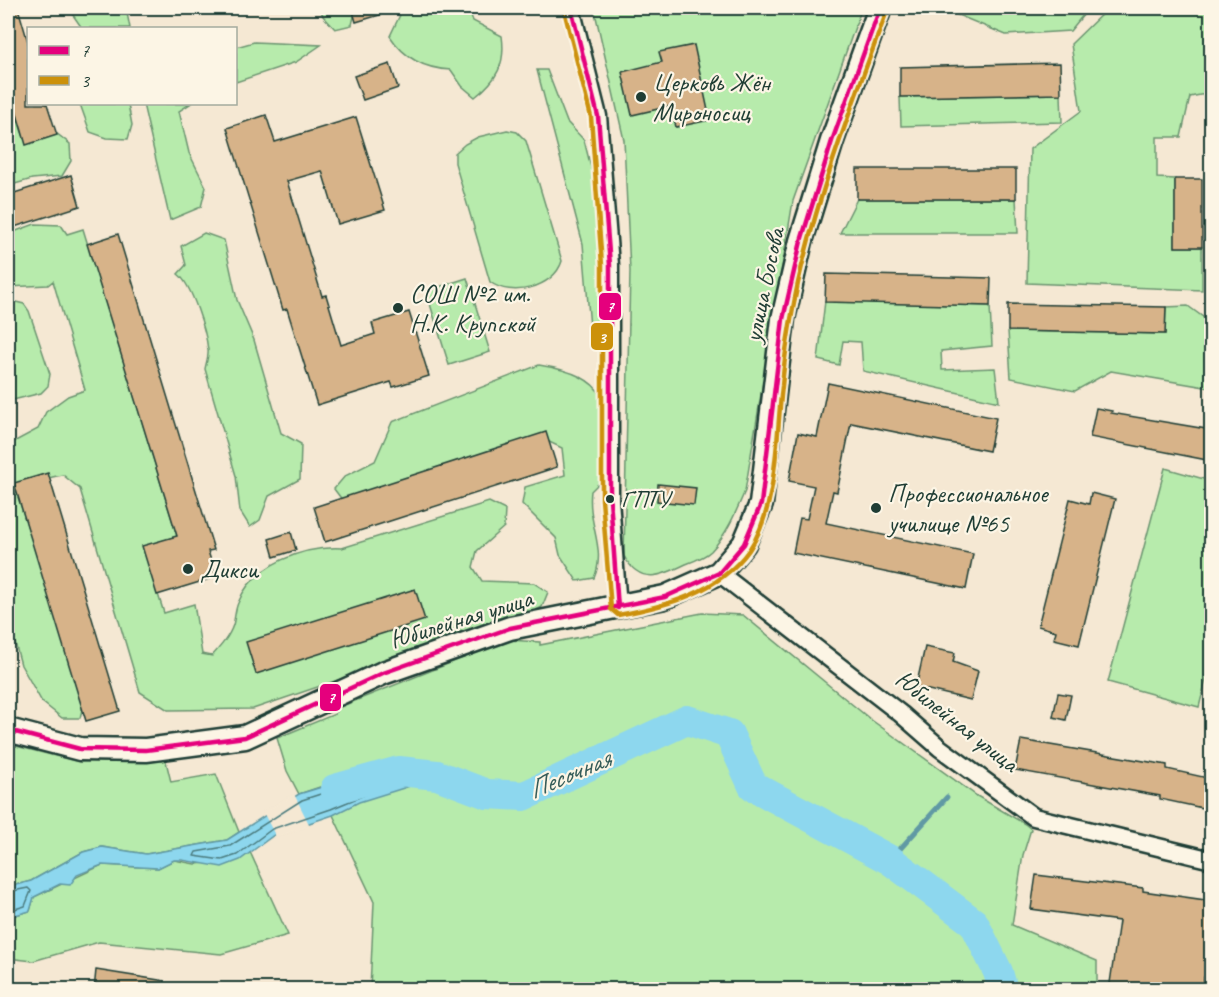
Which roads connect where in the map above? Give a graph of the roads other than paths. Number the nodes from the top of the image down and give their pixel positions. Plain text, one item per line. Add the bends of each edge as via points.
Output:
1 (571, 8) edge
2 (880, 8) edge
3 (719, 573) junction
4 (618, 608) junction
5 (8, 730) edge
6 (1212, 860) edge

1 - 4 street via 598,116 610,265 610,499
2 - 3 street, улица Босова via 801,241 783,319 761,504 744,544
3 - 4 street, Юбилейная улица via 665,597
3 - 6 street, Юбилейная улица via 940,748 1034,817
4 - 5 street, Юбилейная улица via 510,628 382,673 245,736 146,750 91,749

